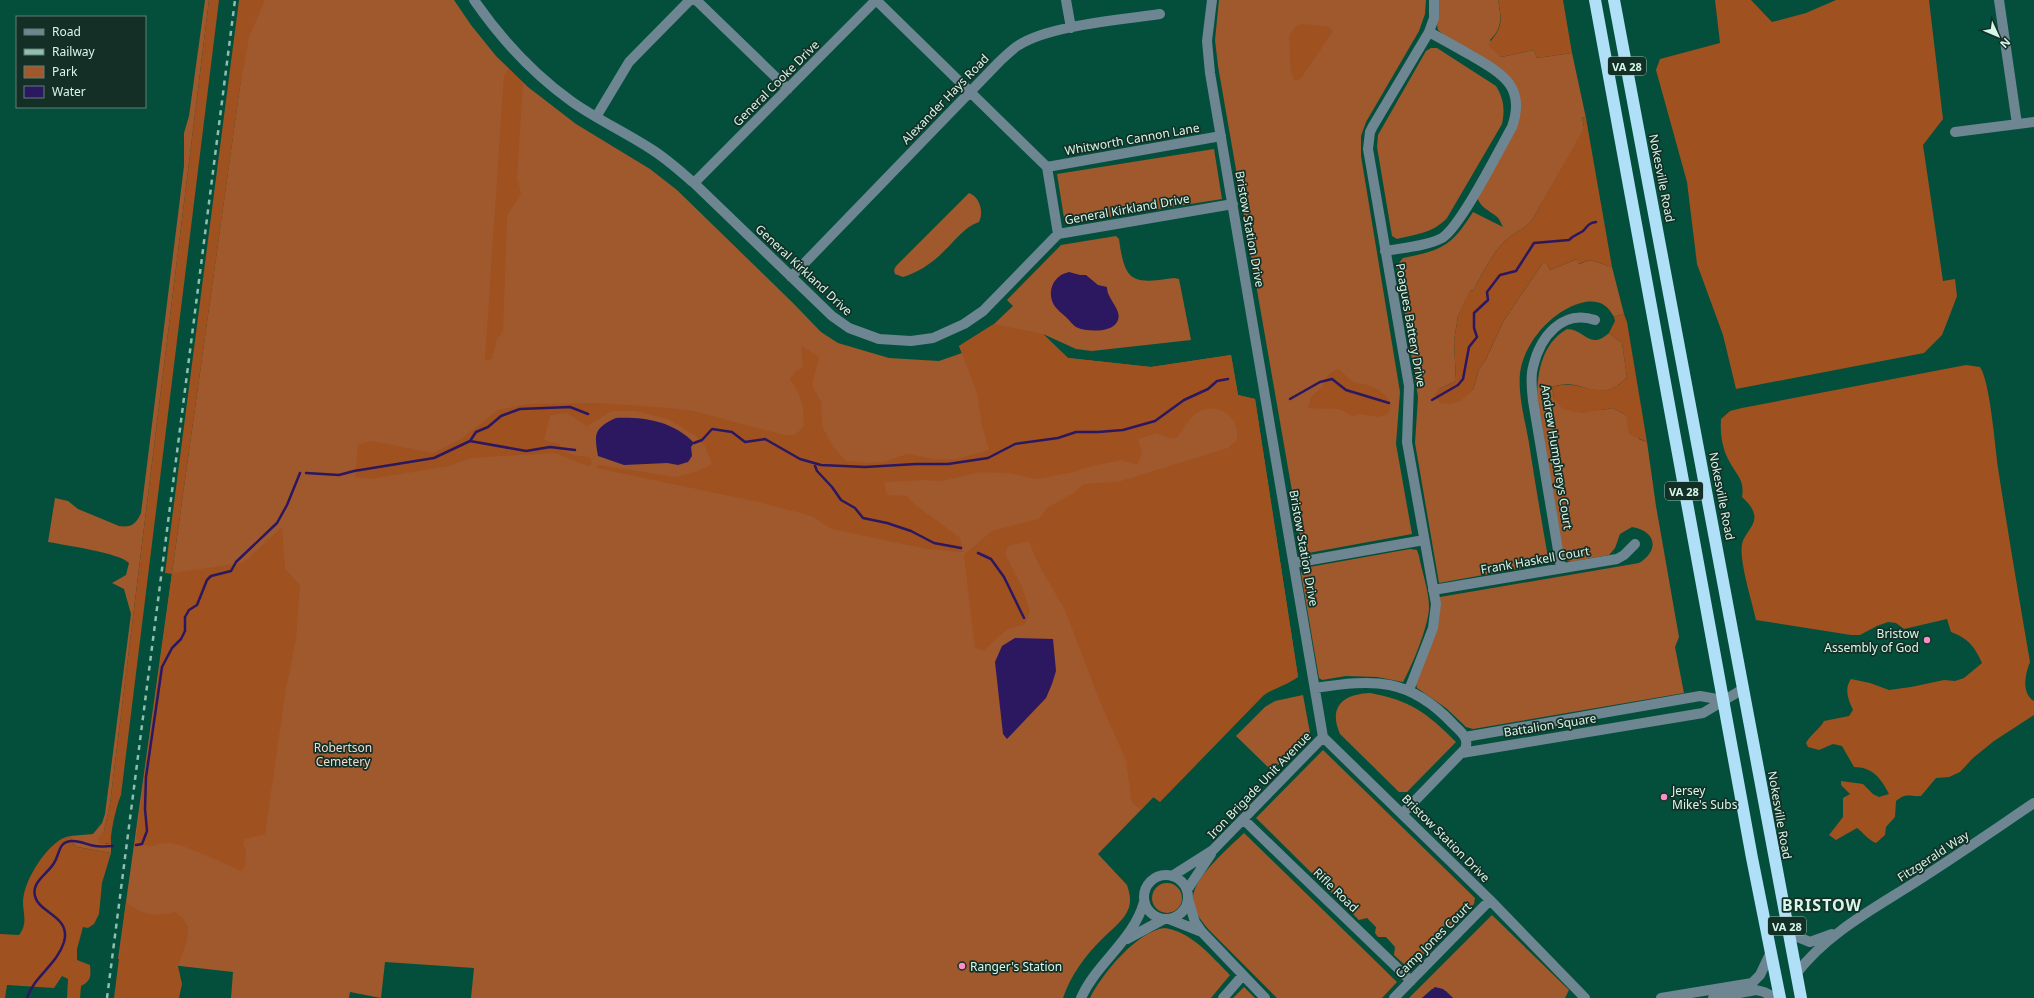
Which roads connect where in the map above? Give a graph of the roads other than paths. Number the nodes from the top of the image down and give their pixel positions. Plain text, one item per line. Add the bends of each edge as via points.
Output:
1 (474, 0) edge
2 (690, 0) edge
3 (696, 0) edge
4 (876, 0) edge
5 (1066, 0) edge
6 (1212, 0) edge
7 (1434, 0) edge
8 (1595, 0) edge
9 (1614, 0) edge
10 (1999, 0) edge
11 (1160, 14) dead end
12 (1071, 28) junction
13 (1430, 32) junction
14 (788, 89) junction
15 (970, 92) junction
16 (596, 117) junction
17 (2034, 122) edge
18 (2017, 124) junction
19 (1955, 132) dead end
20 (1221, 136) junction
21 (1046, 167) junction
22 (694, 184) junction
23 (1233, 204) junction
24 (1058, 234) junction
25 (1385, 251) junction
26 (790, 277) junction
27 (1596, 320) dead end
28 (1424, 540) junction
29 (1635, 544) dead end
30 (1294, 563) junction
31 (1561, 568) junction
32 (1433, 590) junction
33 (1315, 688) junction
34 (1743, 689) junction
35 (1409, 690) junction
36 (1723, 700) junction
37 (1324, 737) junction
38 (1465, 737) junction
39 (1462, 752) junction
40 (2034, 803) edge
41 (1403, 813) junction
42 (1243, 820) junction
43 (1213, 850) junction
44 (1172, 876) junction
45 (1188, 895) junction
46 (1490, 900) junction
47 (1144, 902) junction
48 (1167, 919) junction
49 (1844, 928) junction
50 (1202, 932) junction
51 (1788, 933) junction
52 (1124, 942) junction
53 (1770, 954) junction
54 (1796, 974) junction
55 (1243, 976) junction
56 (1410, 981) junction
57 (1081, 998) edge
58 (1223, 998) edge
59 (1265, 998) edge
60 (1394, 998) edge
61 (1585, 998) edge
62 (1661, 998) edge
63 (1713, 998) edge
64 (1776, 998) edge
65 (1780, 998) edge
66 (1801, 998) edge

1 - 16 street, General Kirkland Drive via 499,34 528,65 571,101
2 - 16 street via 629,62
3 - 14 street
4 - 14 street, General Cooke Drive
4 - 15 street
5 - 12 street
6 - 20 street, Bristow Station Drive via 1207,41
7 - 13 street, Poagues Battery Drive via 1434,18
8 - 36 highway, VA 28
9 - 34 highway, Nokesville Road / VA 28
10 - 18 street
11 - 12 street, Alexander Hays Road
12 - 15 street, Alexander Hays Road via 1036,37 1019,45
13 - 25 street, Poagues Battery Drive via 1370,132 1368,154
13 - 25 street via 1502,74 1514,91 1516,117 1468,205 1450,232 1436,241
14 - 22 street, General Cooke Drive
15 - 21 street
15 - 26 street, Alexander Hays Road
16 - 22 street, General Kirkland Drive via 652,150
17 - 18 street
18 - 19 street
20 - 21 street, Whitworth Cannon Lane
20 - 23 street, Bristow Station Drive
21 - 24 street
22 - 26 street, General Kirkland Drive
23 - 24 street, General Kirkland Drive
23 - 30 street, Bristow Station Drive
24 - 26 street, General Kirkland Drive via 990,306 974,319 944,334 922,340 890,340 849,328 832,316
25 - 28 street, Poagues Battery Drive via 1409,386 1407,442
27 - 31 street, Andrew Humphreys Court via 1580,316 1561,323 1543,343 1533,368 1533,401
28 - 30 street
28 - 32 street, Poagues Battery Drive
29 - 31 street, Frank Haskell Court via 1617,559
30 - 33 street, Bristow Station Drive
31 - 32 street, Frank Haskell Court
32 - 35 street, Poagues Battery Drive via 1436,611 1433,628
33 - 35 street via 1369,682
33 - 37 street, Bristow Station Drive
34 - 36 street, Battalion Square
34 - 51 highway, Nokesville Road / VA 28
35 - 38 street via 1433,706
36 - 38 street, Battalion Square via 1700,696
36 - 39 street, Battalion Square via 1703,713
36 - 53 highway, VA 28
37 - 41 street, Bristow Station Drive
37 - 42 street, Iron Brigade Unit Avenue
38 - 39 street via 1467,745
39 - 41 street
40 - 49 street, Fitzgerald Way via 1965,851
41 - 46 street, Bristow Station Drive
42 - 43 street, Iron Brigade Unit Avenue
42 - 56 street, Rifle Road
43 - 44 street, Iron Brigade Unit Avenue
43 - 45 street, Iron Brigade Unit Avenue
44 - 45 street via 1184,884
44 - 47 street via 1162,875 1151,880 1144,893
45 - 48 street via 1183,911
45 - 50 street via 1195,922
46 - 56 street, Camp Jones Court
46 - 61 street, Bristow Station Drive
47 - 48 street via 1151,914
47 - 52 street via 1141,914
48 - 50 street
48 - 52 street
49 - 51 street, Fitzgerald Way via 1810,942
49 - 54 street, Fitzgerald Way via 1809,958
50 - 55 street
51 - 54 highway, Nokesville Road / VA 28
52 - 57 street via 1098,969
53 - 62 street via 1760,975 1752,983
53 - 65 highway, VA 28
54 - 66 highway, Nokesville Road / VA 28
55 - 58 street
55 - 59 street
56 - 60 street, Camp Jones Court
63 - 64 street via 1753,990

